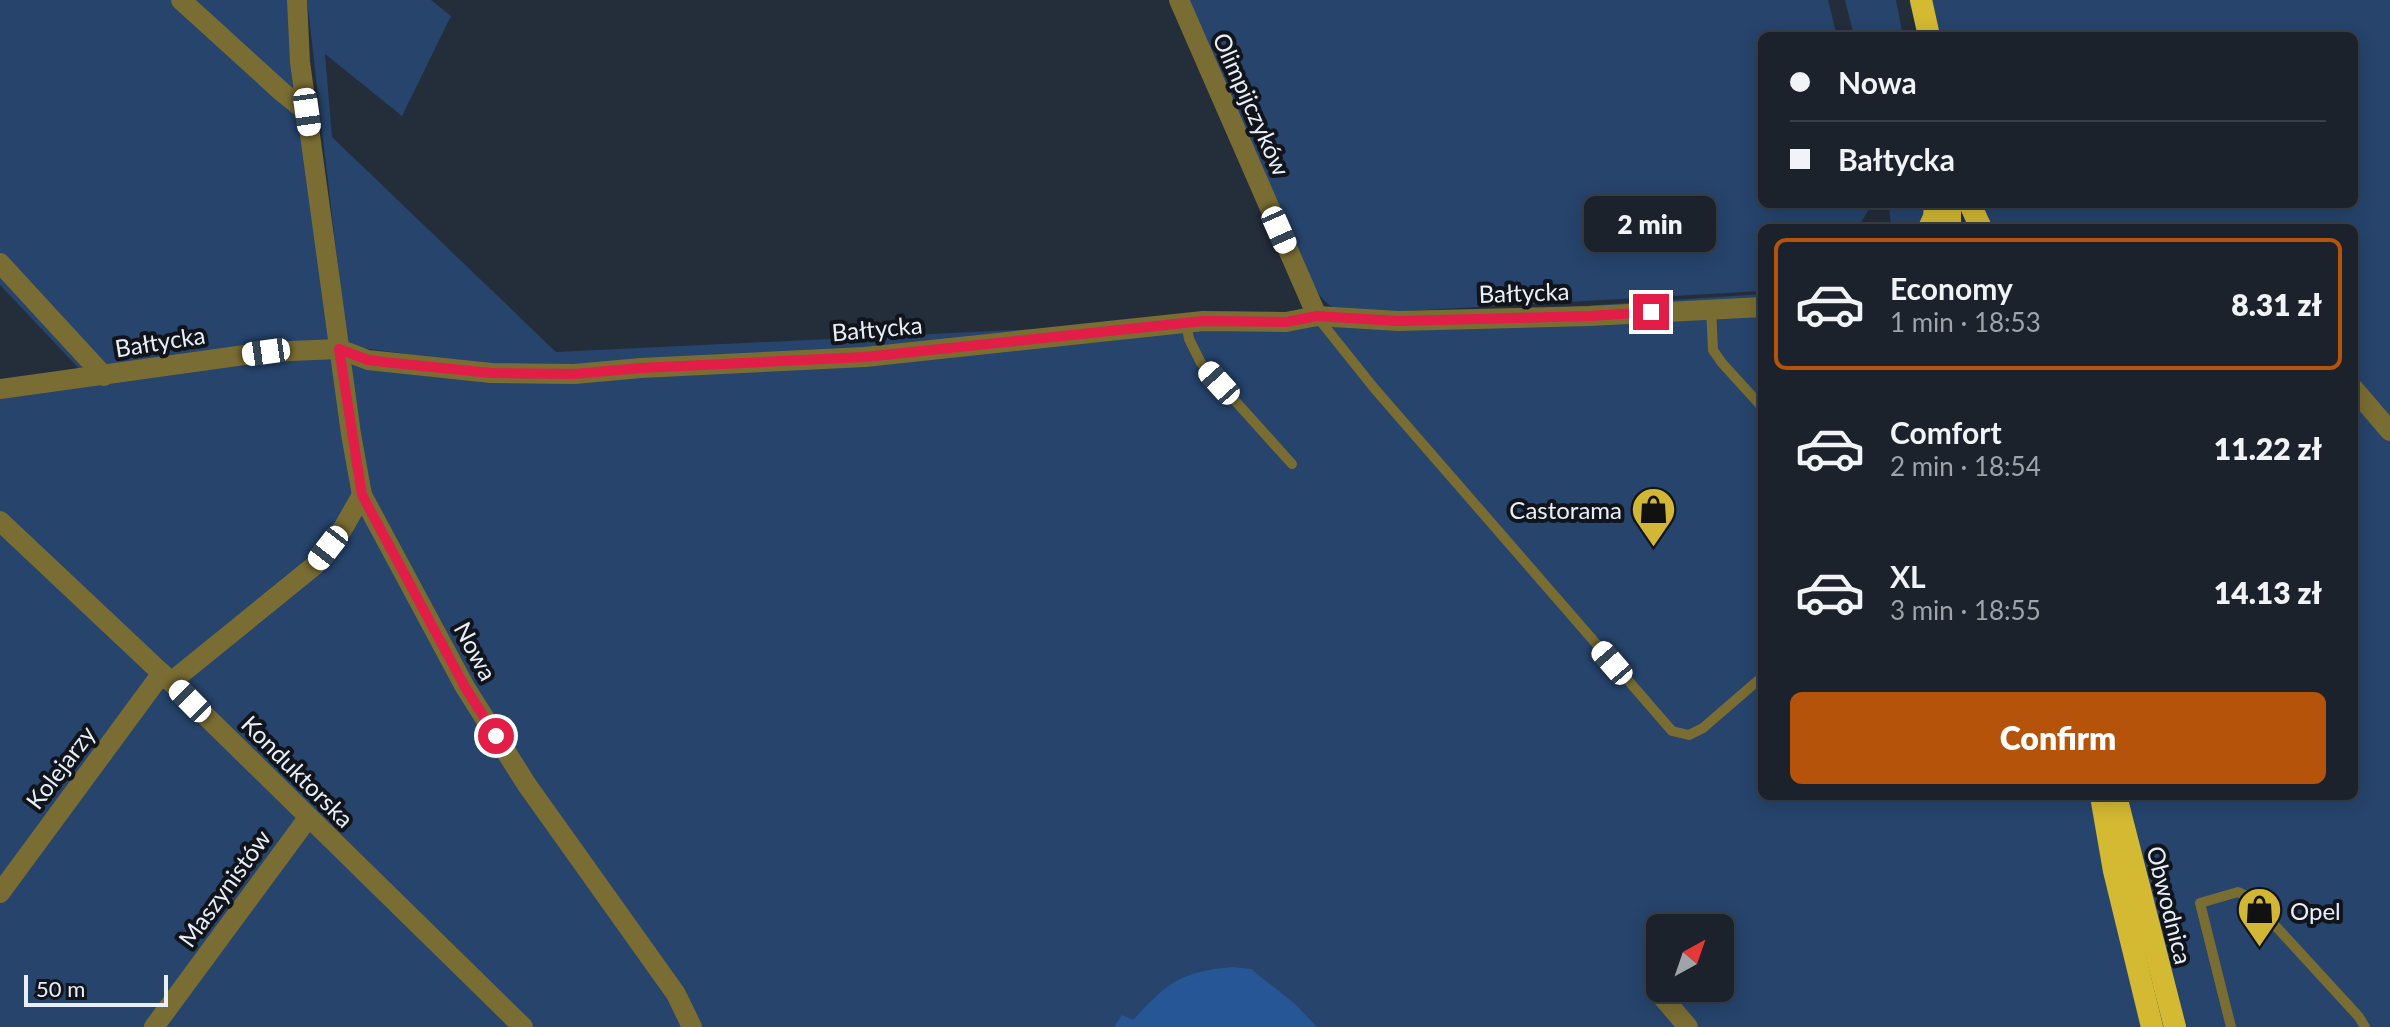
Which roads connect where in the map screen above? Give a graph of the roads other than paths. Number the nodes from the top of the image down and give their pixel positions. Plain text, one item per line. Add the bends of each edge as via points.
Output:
1 (181, 0) edge
2 (297, 0) edge
3 (1179, 0) edge
4 (1908, 0) edge
5 (1921, 0) edge
6 (1916, 32) edge
7 (1928, 32) edge
8 (307, 112) junction
9 (0, 263) edge
10 (1758, 307) edge
11 (1711, 308) junction
12 (1317, 316) junction
13 (1186, 322) junction
14 (339, 349) junction
15 (104, 376) junction
16 (0, 389) edge
17 (2358, 394) edge
18 (1758, 403) edge
19 (2390, 431) edge
20 (1292, 464) dead end
21 (362, 495) junction
22 (0, 521) edge
23 (166, 678) junction
24 (1758, 680) edge
25 (2102, 800) edge
26 (2117, 800) edge
27 (308, 818) junction
28 (0, 893) edge
29 (1667, 1002) edge
30 (154, 1027) edge
31 (523, 1027) edge
32 (692, 1027) edge
33 (1688, 1027) edge
34 (2152, 1027) edge
35 (2175, 1027) edge
36 (2231, 1027) edge
37 (2365, 1027) edge

1 - 8 street
2 - 8 street, Nowa
3 - 12 street, Olimpijczyków
4 - 6 highway
5 - 7 highway
8 - 14 street, Nowa
9 - 15 street
10 - 11 street, Bałtycka
11 - 12 street, Bałtycka via 1398,321
11 - 18 lane via 1713,350
12 - 13 street, Bałtycka via 1286,322
12 - 24 lane via 1672,731 1689,735 1703,728
13 - 14 street, Bałtycka via 865,357 574,374 491,373 393,363
13 - 20 lane via 1201,363
14 - 15 street, Bałtycka via 266,352
14 - 21 street, Nowa
15 - 16 street, Bałtycka
17 - 19 street
21 - 23 street, Kolejarzy via 314,566
21 - 32 street, Nowa via 465,687 527,785 676,994
22 - 23 street, Konduktorska
23 - 27 street, Konduktorska
23 - 28 street, Kolejarzy
25 - 34 highway, Obwodnica
26 - 35 highway, Obwodnica
27 - 30 street, Maszynistów
27 - 31 street, Konduktorska
29 - 33 street
36 - 37 lane via 2200,903 2238,892 2249,897

